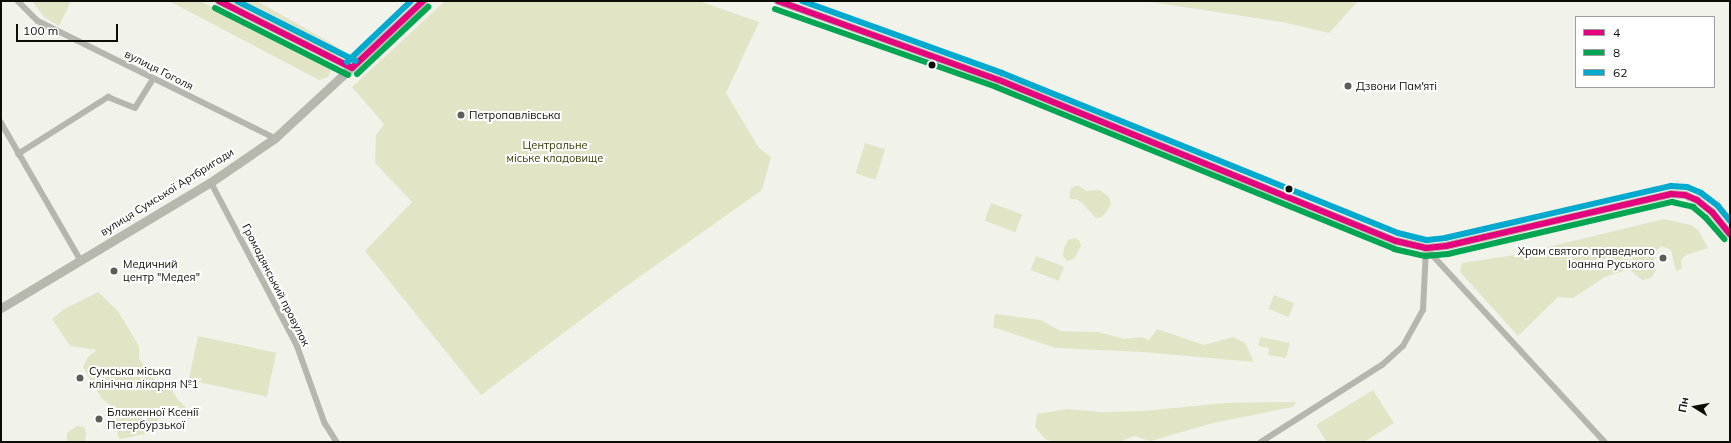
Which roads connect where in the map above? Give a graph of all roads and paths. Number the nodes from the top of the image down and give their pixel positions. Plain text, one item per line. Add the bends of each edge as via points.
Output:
1 (18, 1) edge
2 (219, 1) edge
3 (423, 1) edge
4 (778, 1) edge
5 (352, 68) junction
6 (152, 79) junction
7 (1, 122) edge
8 (275, 138) junction
9 (18, 154) junction
10 (211, 182) junction
11 (1730, 234) edge
12 (1426, 248) junction
13 (80, 259) junction
14 (1, 308) edge
15 (337, 442) edge
16 (1262, 442) edge
17 (1604, 442) edge

1 - 6 street, вулиця Гоголя via 38,21
2 - 5 main road
3 - 5 main road, вулиця Сумської Артбригади
4 - 12 main road via 999,80 1371,232
5 - 8 main road, вулиця Сумської Артбригади
6 - 8 street, вулиця Гоголя
6 - 9 street via 135,108 108,97
7 - 9 street
8 - 10 main road, вулиця Сумської Артбригади
9 - 13 street
10 - 13 main road, вулиця Сумської Артбригади
10 - 15 street, Громадянський провулок via 297,345 325,423
11 - 12 main road via 1712,212 1697,200 1685,195 1670,194 1446,246
12 - 16 street via 1423,310 1403,346 1382,365
12 - 17 street via 1516,343
13 - 14 main road, вулиця Сумської Артбригади

